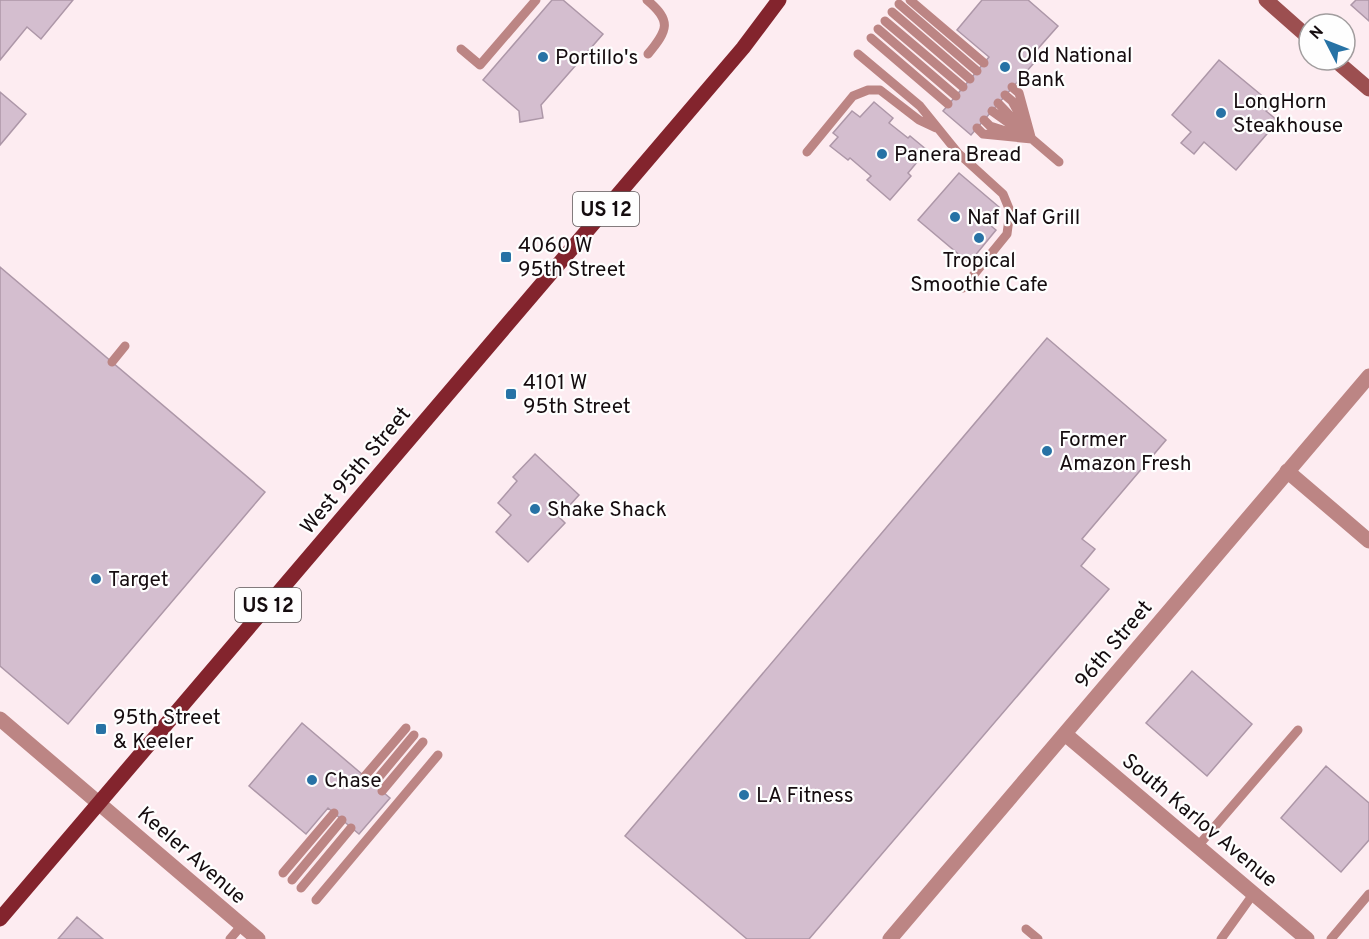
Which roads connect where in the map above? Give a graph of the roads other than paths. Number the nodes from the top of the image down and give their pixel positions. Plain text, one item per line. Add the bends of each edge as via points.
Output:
1 (536, 0) edge
2 (647, 0) edge
3 (779, 0) edge
4 (791, 0) edge
5 (910, 0) edge
6 (1266, 0) edge
7 (899, 4) dead end
8 (892, 12) dead end
9 (1297, 27) edge
10 (871, 38) dead end
11 (743, 48) junction
12 (461, 49) dead end
13 (648, 54) dead end
14 (858, 54) dead end
15 (984, 63) dead end
16 (977, 71) dead end
17 (1349, 72) edge
18 (970, 79) dead end
19 (963, 87) dead end
20 (1012, 87) dead end
21 (1369, 89) edge
22 (1005, 95) dead end
23 (956, 96) dead end
24 (999, 103) dead end
25 (948, 104) dead end
26 (992, 111) dead end
27 (984, 120) dead end
28 (977, 128) dead end
29 (941, 131) junction
30 (1032, 139) junction
31 (807, 152) dead end
32 (1059, 162) dead end
33 (963, 288) dead end
34 (125, 346) dead end
35 (112, 362) dead end
36 (1369, 376) edge
37 (1287, 471) junction
38 (1369, 541) edge
39 (0, 719) edge
40 (406, 728) dead end
41 (1298, 730) dead end
42 (1065, 734) junction
43 (414, 735) dead end
44 (423, 742) dead end
45 (438, 755) dead end
46 (365, 776) dead end
47 (374, 783) dead end
48 (382, 791) dead end
49 (99, 803) junction
50 (334, 813) dead end
51 (342, 820) dead end
52 (351, 828) dead end
53 (1198, 846) junction
54 (284, 873) dead end
55 (292, 880) dead end
56 (301, 888) dead end
57 (1254, 893) junction
58 (1369, 894) edge
59 (316, 900) dead end
60 (0, 919) edge
61 (242, 925) junction
62 (1026, 929) dead end
63 (230, 939) edge
64 (258, 939) edge
65 (890, 939) edge
66 (1038, 939) edge
67 (1221, 939) edge
68 (1308, 939) edge
69 (1330, 939) edge

1 - 12 lane via 480,64
2 - 13 lane via 666,21 660,40
3 - 11 main road, West 95th Street / US 12
4 - 11 main road, West 95th Street / US 12
5 - 15 lane
6 - 9 main road
7 - 16 lane
8 - 18 lane
10 - 25 lane
11 - 49 main road, West 95th Street / US 12
14 - 29 lane via 920,106
17 - 21 main road
19 - 23 lane via 882,25
20 - 30 lane via 1019,93
22 - 30 lane via 1012,100
24 - 30 lane
26 - 30 lane
27 - 30 lane via 990,126
28 - 30 lane via 983,134
29 - 31 lane via 919,120 880,90 868,90 853,96
29 - 33 lane via 958,153 1003,194 1010,211 1007,234
30 - 32 lane
34 - 35 lane
36 - 37 street, 96th Street
37 - 38 street
37 - 42 street, 96th Street
39 - 49 street, Keeler Avenue
40 - 46 lane
41 - 53 lane
42 - 53 street, South Karlov Avenue
42 - 65 street, 96th Street
43 - 47 lane
44 - 48 lane
45 - 59 lane
49 - 60 main road, West 95th Street / US 12
49 - 61 street, Keeler Avenue
50 - 54 lane
51 - 55 lane
52 - 56 lane
53 - 57 street, South Karlov Avenue
57 - 67 lane
57 - 68 street, South Karlov Avenue
58 - 69 lane
61 - 63 lane
61 - 64 street, Keeler Avenue
62 - 66 lane

